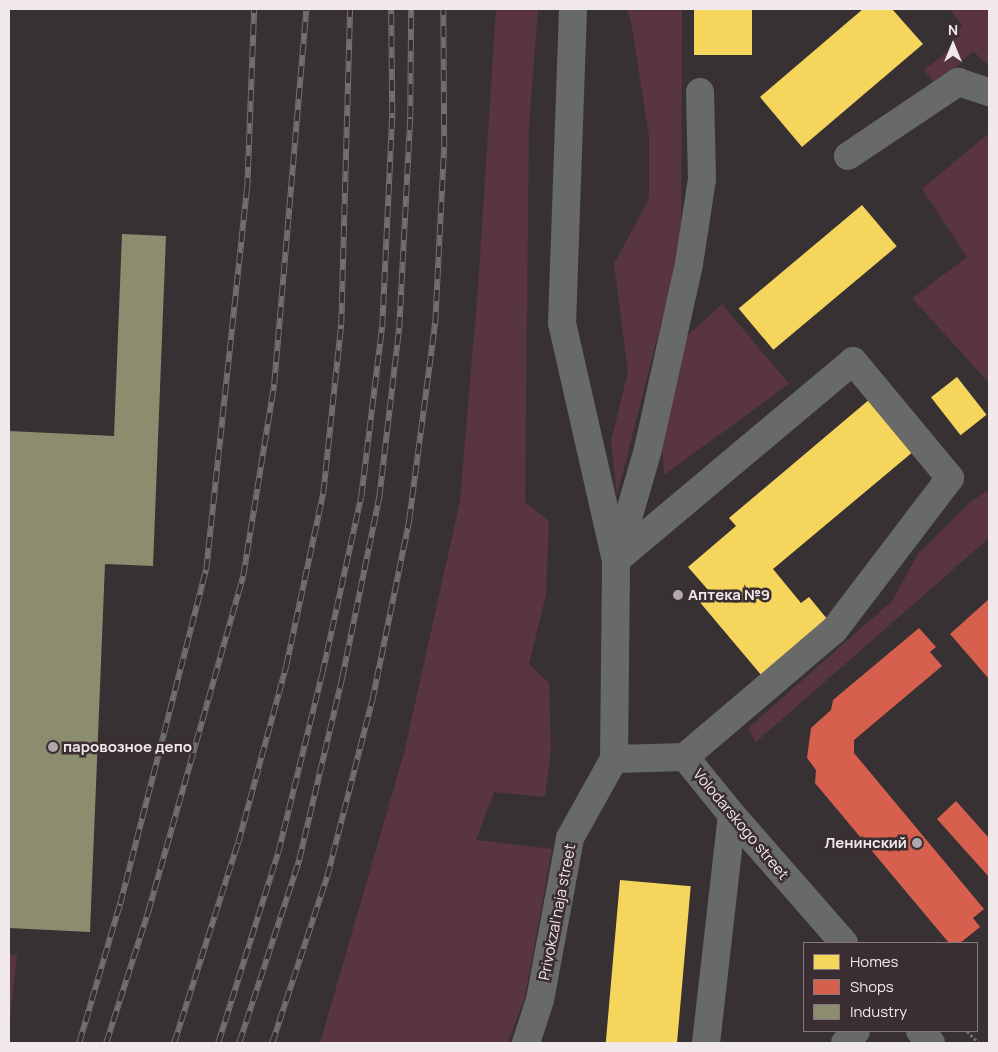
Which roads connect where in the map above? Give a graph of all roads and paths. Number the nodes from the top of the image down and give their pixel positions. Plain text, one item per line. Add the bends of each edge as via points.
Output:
1 (573, 9) edge
2 (700, 92) dead end
3 (989, 92) edge
4 (848, 156) dead end
5 (616, 560) junction
6 (614, 758) junction
7 (685, 758) junction
8 (732, 815) junction
9 (843, 942) edge
10 (855, 1032) edge
11 (921, 1032) edge
12 (968, 1032) edge
13 (526, 1043) edge
14 (706, 1043) edge
15 (844, 1043) edge
16 (931, 1043) edge
17 (979, 1043) edge

1 - 5 street via 562,323
2 - 5 street via 702,179 689,264 648,449
3 - 4 street via 958,82
5 - 6 street
5 - 7 street via 853,361 950,478 834,630
6 - 7 street, Volodarskogo street
6 - 13 street, Privokzal'naja street via 570,838 540,1000
7 - 8 street, Volodarskogo street
8 - 9 street, Volodarskogo street
8 - 14 street
10 - 15 street
11 - 16 street
12 - 17 path

